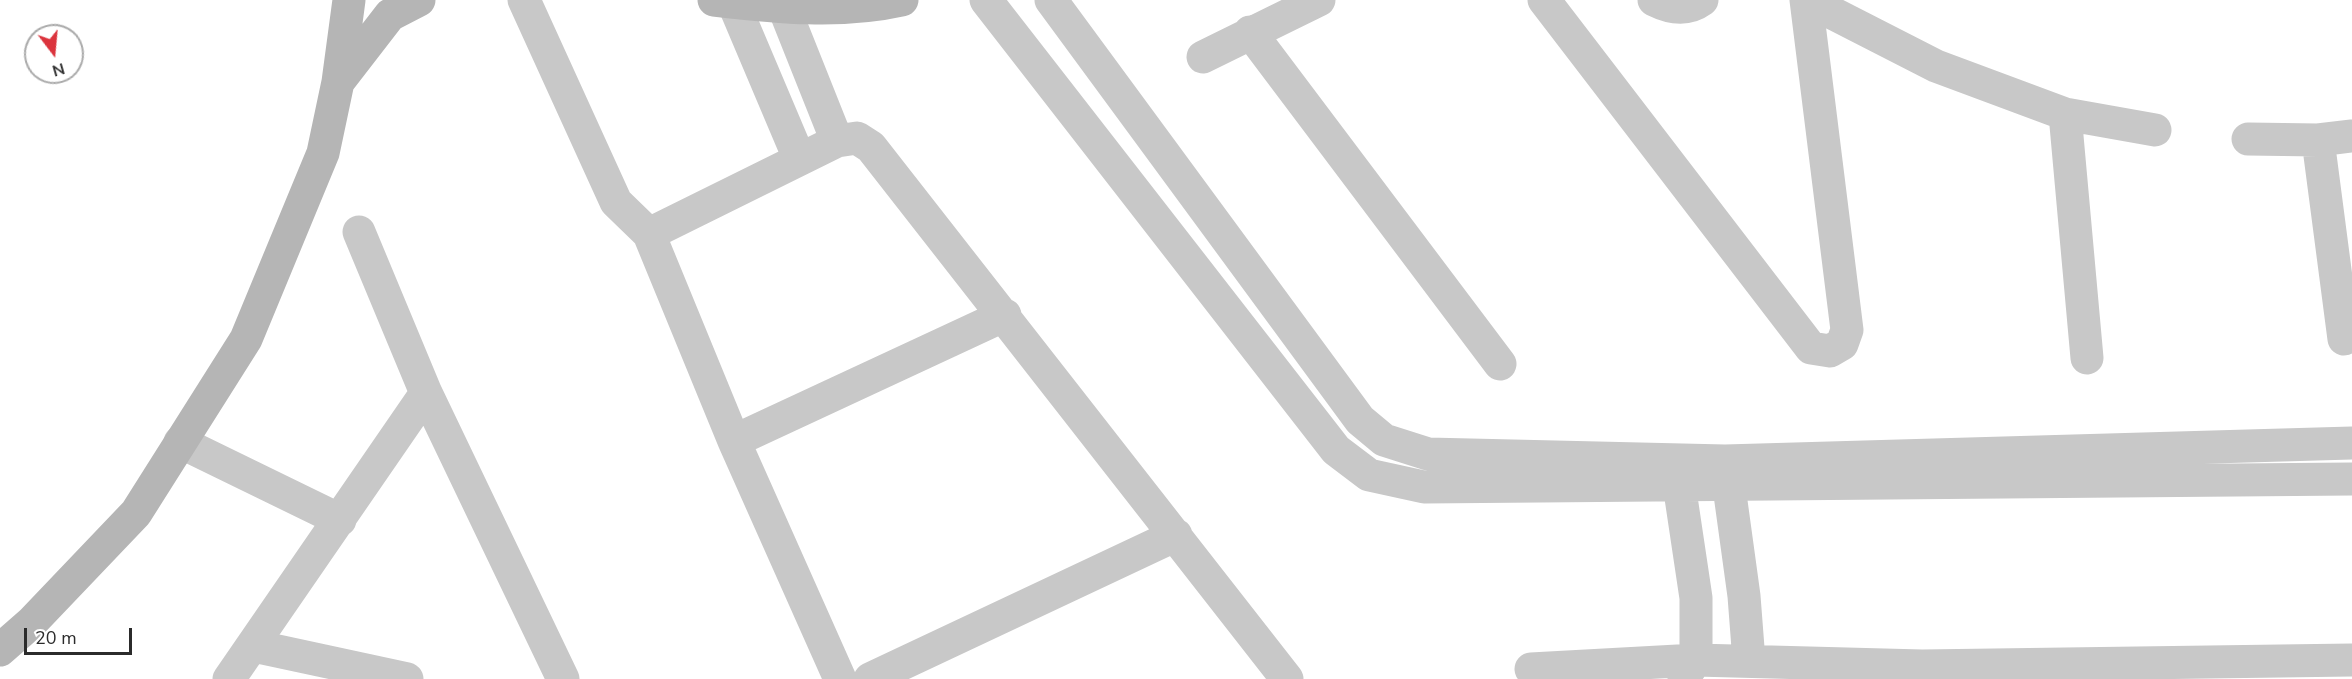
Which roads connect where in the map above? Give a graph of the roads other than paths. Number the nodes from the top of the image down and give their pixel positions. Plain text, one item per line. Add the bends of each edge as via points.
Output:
1 (349, 0) edge
2 (419, 0) edge
3 (524, 0) edge
4 (902, 0) edge
5 (986, 0) edge
6 (1051, 0) edge
7 (1319, 0) edge
8 (1544, 0) edge
9 (1654, 0) edge
10 (1702, 0) edge
11 (1806, 0) edge
12 (723, 1) edge
13 (790, 5) edge
14 (1251, 32) junction
15 (1203, 57) dead end
16 (338, 82) junction
17 (2065, 114) junction
18 (2155, 130) dead end
19 (2352, 136) edge
20 (2247, 139) dead end
21 (2318, 140) junction
22 (837, 141) junction
23 (799, 158) junction
24 (359, 232) dead end
25 (649, 234) junction
26 (2344, 271) edge
27 (1005, 315) junction
28 (2344, 339) dead end
29 (2087, 358) dead end
30 (1500, 364) dead end
31 (426, 393) junction
32 (734, 441) junction
33 (180, 442) junction
34 (2352, 443) edge
35 (1678, 472) junction
36 (1728, 474) junction
37 (2352, 479) edge
38 (340, 519) junction
39 (1176, 536) junction
40 (32, 622) junction
41 (0, 633) edge
42 (254, 646) junction
43 (0, 650) edge
44 (2352, 660) edge
45 (1749, 661) junction
46 (1532, 669) dead end
47 (1689, 670) edge
48 (2213, 670) edge
49 (1924, 673) edge
50 (229, 679) edge
51 (407, 679) edge
52 (563, 679) edge
53 (840, 679) edge
54 (870, 679) edge
55 (1287, 679) edge

1 - 16 street
2 - 16 street via 390,15
3 - 25 street via 616,202
4 - 13 street via 873,6
5 - 35 street via 1336,450 1369,475 1424,487
6 - 35 street via 1360,420 1384,440 1428,454
7 - 14 street
8 - 11 street via 1802,337 1811,348 1830,351 1842,344 1847,330
9 - 10 street via 1668,7 1683,7
11 - 17 street via 1936,66
12 - 13 street
12 - 23 street
13 - 22 street
14 - 15 street
14 - 30 street
16 - 33 street via 322,153 246,339
17 - 18 street
17 - 29 street
19 - 21 street
20 - 21 street
21 - 26 street
22 - 23 street
22 - 27 street via 857,138 871,147
23 - 25 street
24 - 31 street
25 - 32 street
26 - 28 street
27 - 32 street
27 - 39 street
31 - 38 street
31 - 52 street
32 - 53 street
33 - 38 street
33 - 40 street via 136,513
34 - 36 street
35 - 36 street
35 - 47 street via 1696,598
36 - 37 street
36 - 45 street
38 - 42 street
39 - 54 street
39 - 55 street
40 - 41 street
40 - 43 street
42 - 50 street
42 - 51 street
44 - 48 street
45 - 47 street
45 - 49 street
46 - 47 street
48 - 49 street

